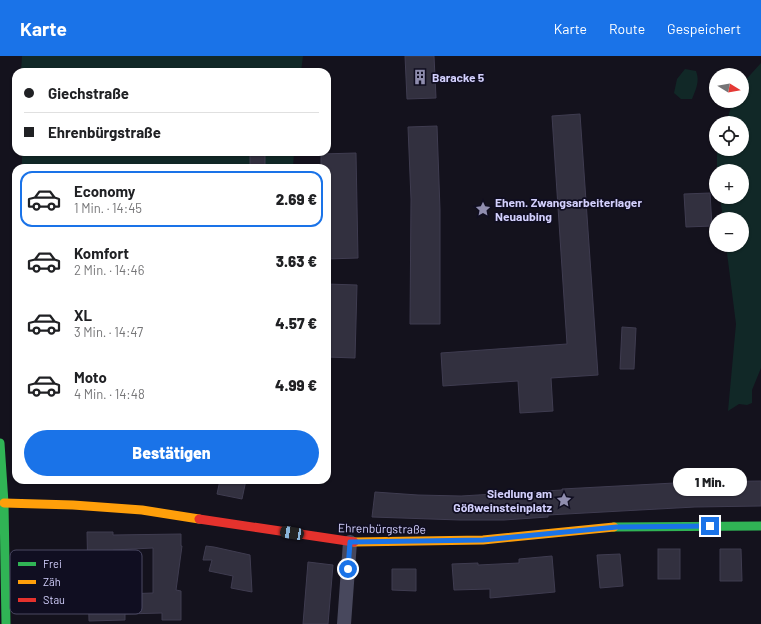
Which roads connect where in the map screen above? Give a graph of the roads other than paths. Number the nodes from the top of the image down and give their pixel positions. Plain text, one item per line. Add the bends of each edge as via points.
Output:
1 (0, 443) edge
2 (4, 503) junction
3 (761, 526) edge
4 (350, 542) junction
5 (6, 624) edge
6 (344, 624) edge

1 - 2 street
2 - 4 street, Ehrenbürgstraße via 142,510
2 - 5 street
3 - 4 street, Ehrenbürgstraße via 617,527 483,540
4 - 6 street

